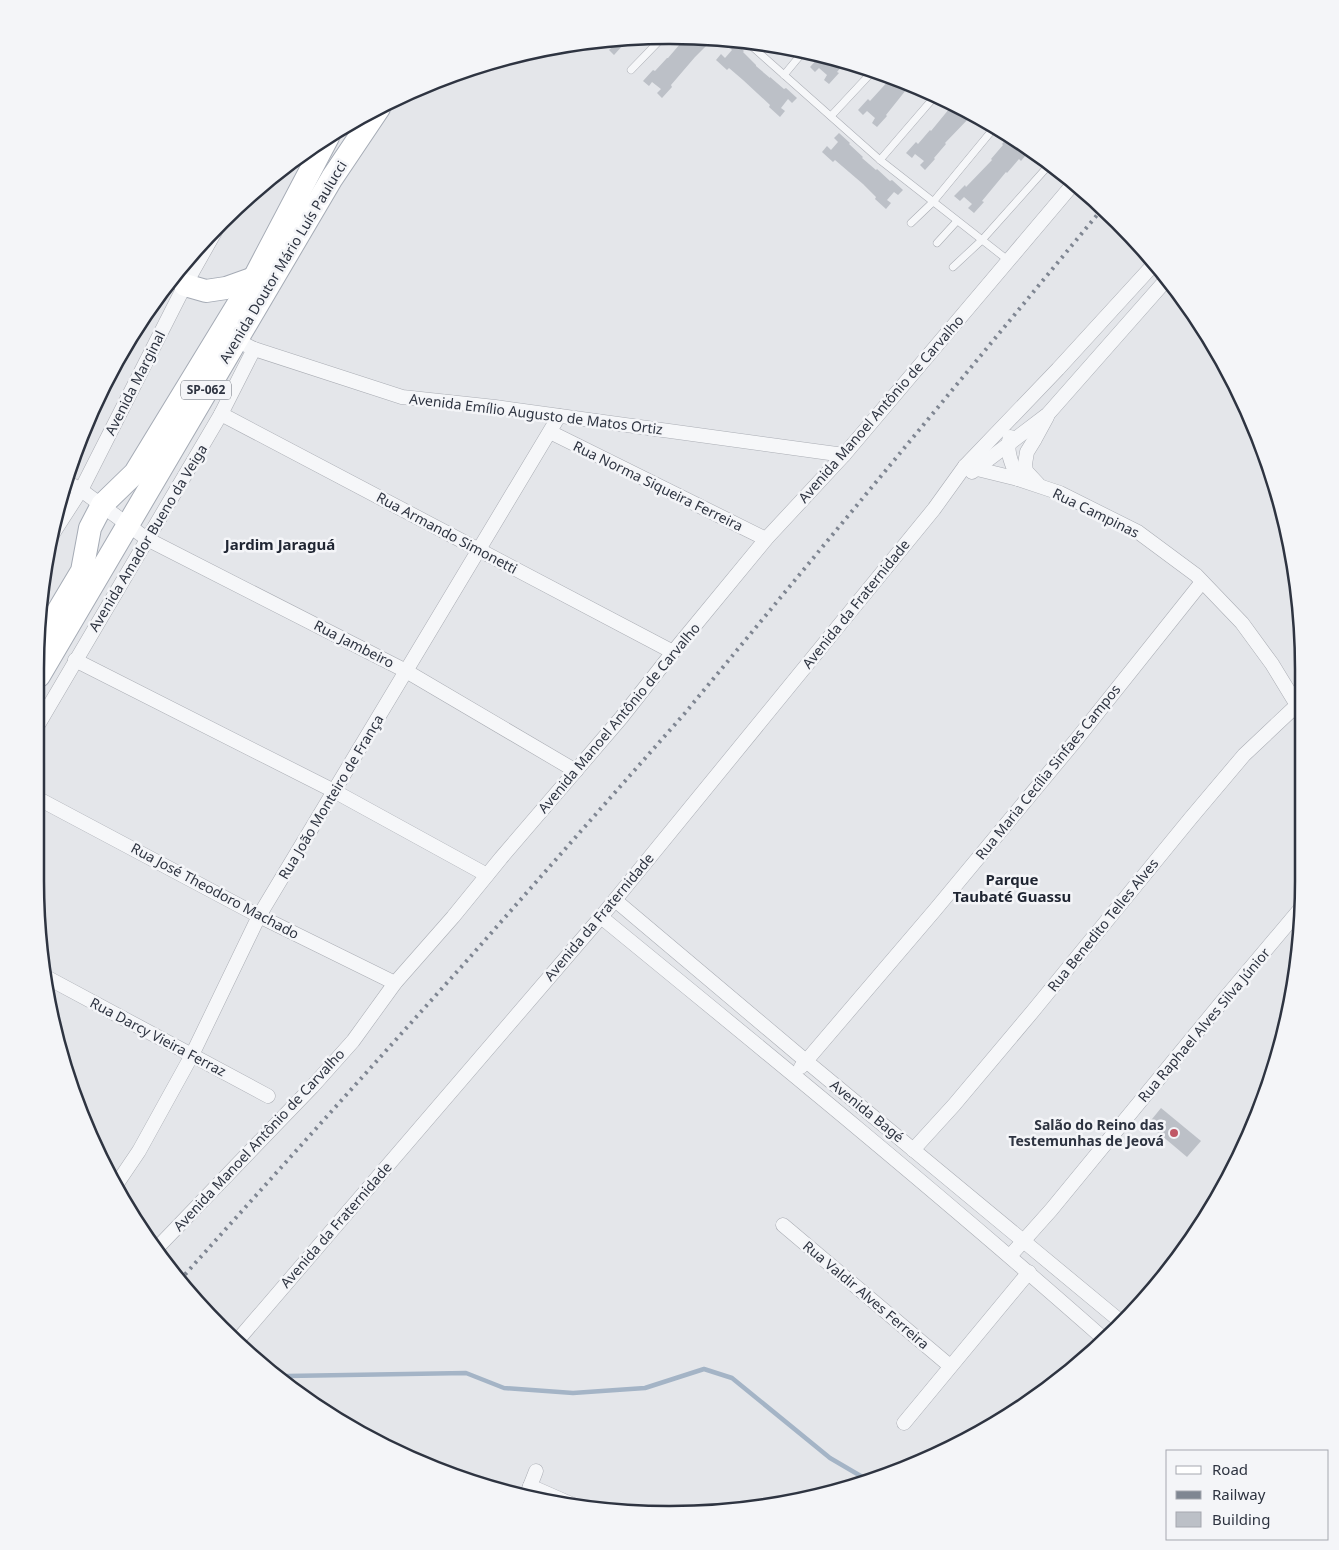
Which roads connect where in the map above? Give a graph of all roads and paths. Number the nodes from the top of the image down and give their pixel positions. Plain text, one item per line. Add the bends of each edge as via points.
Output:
1 (656, 44) edge
2 (756, 50) edge
3 (798, 57) edge
4 (631, 70) dead end
5 (784, 75) junction
6 (868, 76) edge
7 (931, 101) edge
8 (831, 116) junction
9 (371, 120) edge
10 (990, 133) edge
11 (322, 149) edge
12 (880, 160) junction
13 (1045, 169) edge
14 (1069, 189) edge
15 (933, 202) junction
16 (957, 220) junction
17 (911, 223) dead end
18 (982, 240) junction
19 (937, 243) dead end
20 (203, 252) edge
21 (1009, 261) junction
22 (953, 267) dead end
23 (1150, 269) edge
24 (254, 278) junction
25 (1162, 284) edge
26 (185, 285) junction
27 (245, 344) junction
28 (1058, 369) junction
29 (221, 414) junction
30 (1048, 414) junction
31 (559, 416) junction
32 (550, 432) junction
33 (1008, 443) junction
34 (844, 455) junction
35 (971, 467) junction
36 (1018, 479) junction
37 (72, 485) edge
38 (1039, 486) junction
39 (82, 490) junction
40 (102, 505) junction
41 (62, 519) edge
42 (128, 525) junction
43 (147, 539) junction
44 (766, 540) junction
45 (479, 550) junction
46 (1202, 582) junction
47 (45, 633) edge
48 (673, 652) junction
49 (75, 660) junction
50 (44, 667) edge
51 (406, 671) junction
52 (1295, 698) edge
53 (1295, 710) edge
54 (44, 714) edge
55 (576, 771) junction
56 (334, 791) junction
57 (44, 802) edge
58 (487, 874) junction
59 (614, 900) junction
60 (259, 916) junction
61 (1294, 916) edge
62 (601, 917) junction
63 (52, 980) edge
64 (395, 982) junction
65 (192, 1055) junction
66 (806, 1061) junction
67 (794, 1075) junction
68 (268, 1096) dead end
69 (914, 1150) junction
70 (120, 1179) edge
71 (783, 1225) dead end
72 (1024, 1241) junction
73 (160, 1243) edge
74 (1010, 1256) junction
75 (1029, 1272) junction
76 (1117, 1318) edge
77 (1099, 1335) edge
78 (241, 1336) edge
79 (950, 1366) junction
80 (904, 1423) dead end
81 (536, 1471) dead end
82 (529, 1490) edge

1 - 4 lane
2 - 5 lane
3 - 5 lane
5 - 8 lane
6 - 8 lane
7 - 12 lane
8 - 12 lane
9 - 27 main road, Avenida Doutor Mário Luís Paulucci / SP-062 via 332,178
10 - 15 lane
11 - 24 main road, Avenida Doutor Mário Luís Paulucci / SP-062
12 - 15 lane
13 - 18 lane
14 - 21 street, Avenida Manoel Antônio de Carvalho
15 - 16 lane
15 - 17 lane
16 - 18 lane
16 - 19 lane
18 - 21 lane
18 - 22 lane
20 - 26 street, Avenida Marginal
21 - 34 street, Avenida Manoel Antônio de Carvalho
23 - 28 street, Avenida da Fraternidade
24 - 26 main road via 206,291
24 - 40 main road, Avenida Doutor Mário Luís Paulucci / SP-062 via 136,474
25 - 30 street, Avenida da Fraternidade
26 - 39 street, Avenida Marginal
27 - 29 street, Avenida Amador Bueno da Veiga
27 - 31 street, Avenida Emílio Augusto de Matos Ortiz via 402,397
27 - 42 main road, Avenida Doutor Mário Luís Paulucci / SP-062
28 - 33 street via 1021,417
28 - 35 street, Avenida da Fraternidade
29 - 43 street, Avenida Amador Bueno da Veiga
29 - 45 street, Rua Armando Simonetti
30 - 33 street, Avenida da Fraternidade
30 - 38 street, Rua Campinas via 1024,464 1026,472
31 - 32 street, Rua João Monteiro de França
31 - 34 street, Avenida Emílio Augusto de Matos Ortiz
32 - 44 street, Rua Norma Siqueira Ferreira
32 - 45 street, Rua João Monteiro de França
33 - 35 street, Avenida da Fraternidade
33 - 36 street
34 - 44 street, Avenida Manoel Antônio de Carvalho
35 - 36 street, Rua Campinas
35 - 59 street, Avenida da Fraternidade via 951,486
36 - 38 street, Rua Campinas
37 - 39 street, Rua Jambeiro
38 - 46 street, Rua Campinas via 1060,493 1138,532
39 - 40 street, Rua Jambeiro
39 - 41 street, Avenida Marginal
40 - 42 street, Rua Jambeiro
40 - 47 main road, Avenida Doutor Mário Luís Paulucci / SP-062 via 90,528 82,571
42 - 43 street, Rua Jambeiro
42 - 50 main road, Avenida Doutor Mário Luís Paulucci / SP-062
43 - 49 street, Avenida Amador Bueno da Veiga
43 - 51 street, Rua Jambeiro
44 - 48 street, Avenida Manoel Antônio de Carvalho
45 - 48 street, Rua Armando Simonetti
45 - 51 street, Rua João Monteiro de França
46 - 52 street, Rua Campinas via 1242,623
46 - 66 street, Rua Maria Cecília Sinfaes Campos via 1076,740
48 - 55 street, Avenida Manoel Antônio de Carvalho
49 - 54 street, Avenida Amador Bueno da Veiga
49 - 56 street
51 - 55 street, Rua Jambeiro
51 - 56 street, Rua João Monteiro de França
53 - 69 street, Rua Benedito Telles Alves via 1244,755
55 - 58 street, Avenida Manoel Antônio de Carvalho
56 - 58 street
56 - 60 street, Rua João Monteiro de França
57 - 60 street, Rua José Theodoro Machado
58 - 64 street, Avenida Manoel Antônio de Carvalho
59 - 62 street, Avenida da Fraternidade
59 - 66 street, Avenida Bagé
60 - 64 street, Rua José Theodoro Machado
60 - 65 street, Rua João Monteiro de França
61 - 72 street, Rua Raphael Alves Silva Júnior
62 - 67 street, Avenida Bagé
62 - 78 street, Avenida da Fraternidade
63 - 65 street, Rua Darcy Vieira Ferraz
64 - 73 street, Avenida Manoel Antônio de Carvalho via 353,1041 312,1087
65 - 68 street, Rua Darcy Vieira Ferraz
65 - 70 street, Rua João Monteiro de França
66 - 67 street, Rua Maria Cecília Sinfaes Campos
66 - 69 street, Avenida Bagé
67 - 74 street, Avenida Bagé
69 - 72 street, Avenida Bagé
71 - 79 street, Rua Valdir Alves Ferreira
72 - 74 street, Rua Raphael Alves Silva Júnior
72 - 76 street, Avenida Bagé
74 - 75 street, Avenida Bagé
75 - 77 street, Avenida Bagé
75 - 79 street
79 - 80 street
81 - 82 street

